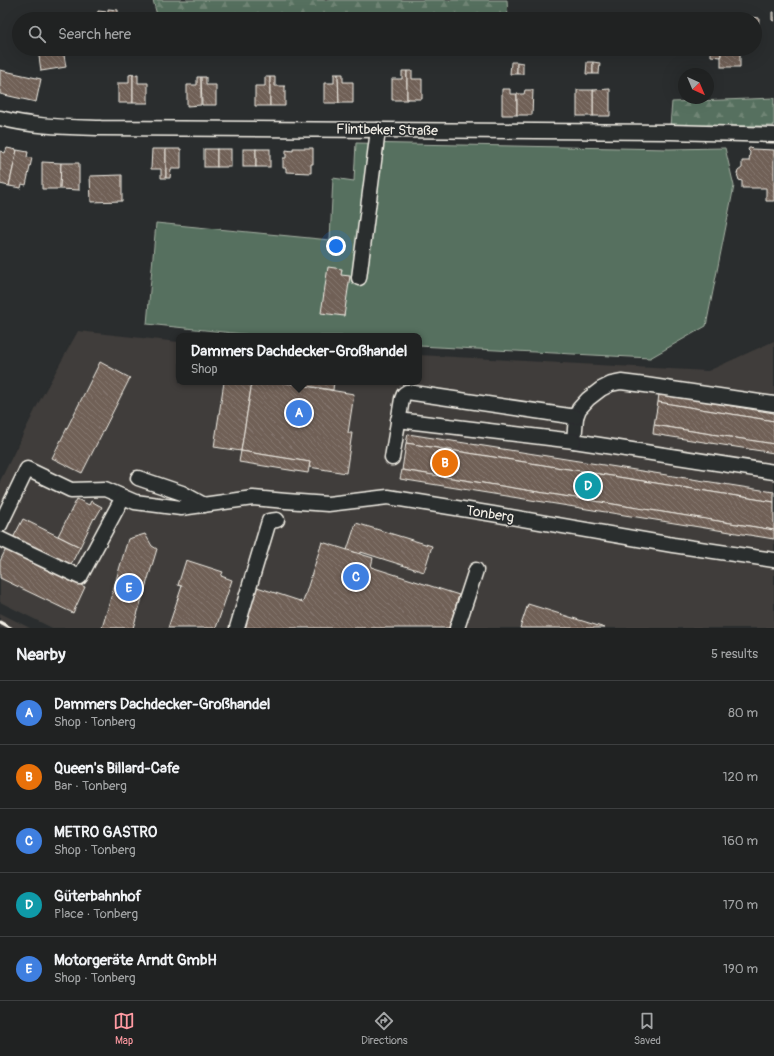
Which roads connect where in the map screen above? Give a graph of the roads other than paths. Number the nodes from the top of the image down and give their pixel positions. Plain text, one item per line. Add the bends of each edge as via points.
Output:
1 (0, 118) edge
2 (378, 130) junction
3 (774, 134) edge
4 (360, 278) dead end
5 (774, 404) edge
6 (576, 417) junction
7 (398, 420) junction
8 (574, 441) junction
9 (392, 458) dead end
10 (774, 472) edge
11 (138, 478) dead end
12 (123, 497) junction
13 (204, 504) junction
14 (277, 520) dead end
15 (0, 525) edge
16 (0, 539) edge
17 (774, 560) edge
18 (476, 570) dead end
19 (237, 628) edge
20 (457, 628) edge

1 - 2 street, Flintbeker Straße via 44,126
2 - 3 street, Flintbeker Straße
2 - 4 street
5 - 6 street via 621,382 601,389 588,399
6 - 7 street via 407,392 402,399
6 - 8 street
7 - 8 street
7 - 9 street
8 - 10 street
11 - 13 street via 182,493
12 - 13 street, Tonberg via 135,502 181,508
12 - 15 street, Tonberg via 105,489 71,490 27,469
12 - 16 street via 80,577
13 - 17 street, Tonberg via 253,498 328,504 388,497
14 - 19 street via 269,521
18 - 20 street

